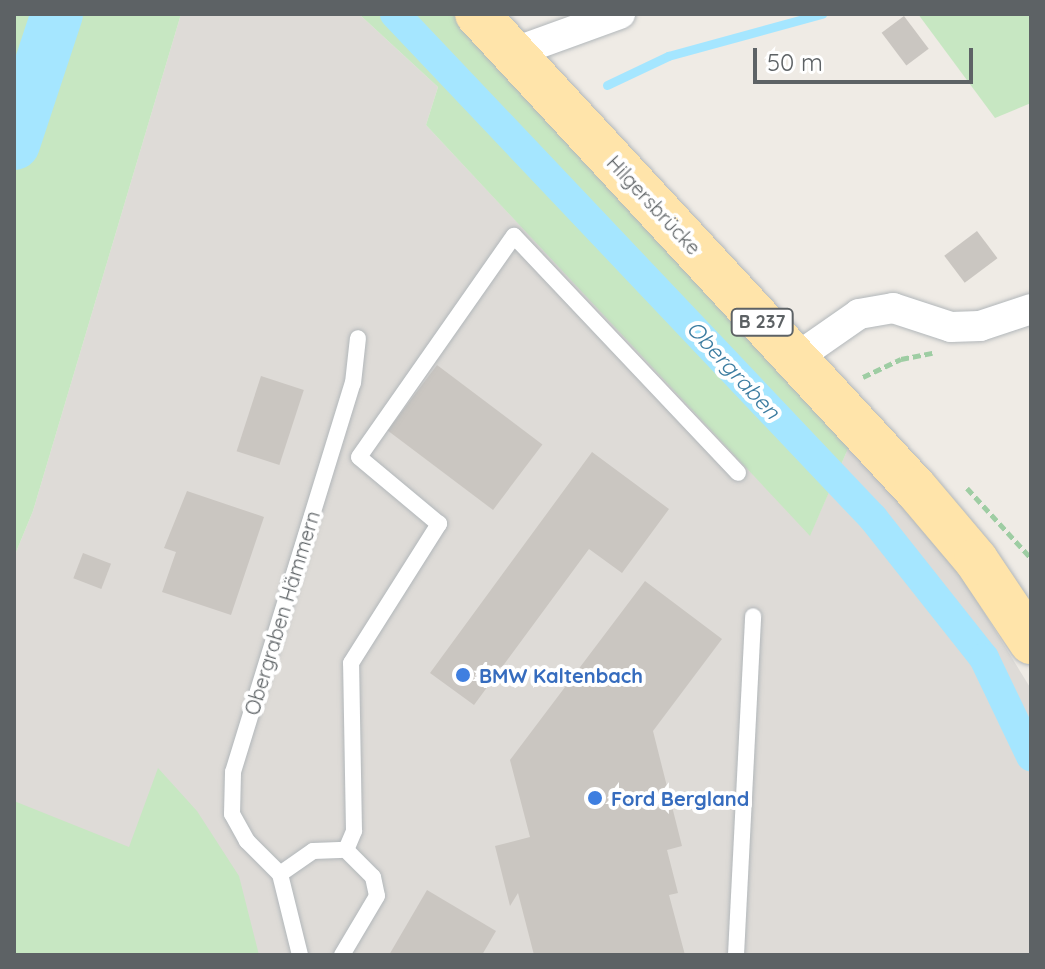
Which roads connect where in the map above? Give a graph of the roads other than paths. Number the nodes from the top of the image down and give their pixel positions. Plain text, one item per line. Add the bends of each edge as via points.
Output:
1 (477, 14) edge
2 (620, 14) edge
3 (512, 53) junction
4 (1031, 309) edge
5 (358, 338) dead end
6 (796, 358) junction
7 (738, 473) dead end
8 (753, 616) dead end
9 (1031, 642) edge
10 (346, 850) junction
11 (280, 874) junction
12 (300, 955) edge
13 (342, 955) edge
14 (736, 955) edge

1 - 3 main road, Hilgersbrücke / B 237
2 - 3 street
3 - 6 main road, Hilgersbrücke / B 237
4 - 6 street via 980,326 951,327 893,308 859,314
5 - 11 lane, Obergraben Hämmern via 353,383 233,772 232,814 247,841
6 - 9 main road, Hilgersbrücke / B 237 via 976,560
7 - 10 lane via 514,236 359,457 439,524 351,663 354,831
8 - 14 lane
10 - 11 lane via 313,851
10 - 13 lane via 373,877 377,896
11 - 12 lane

